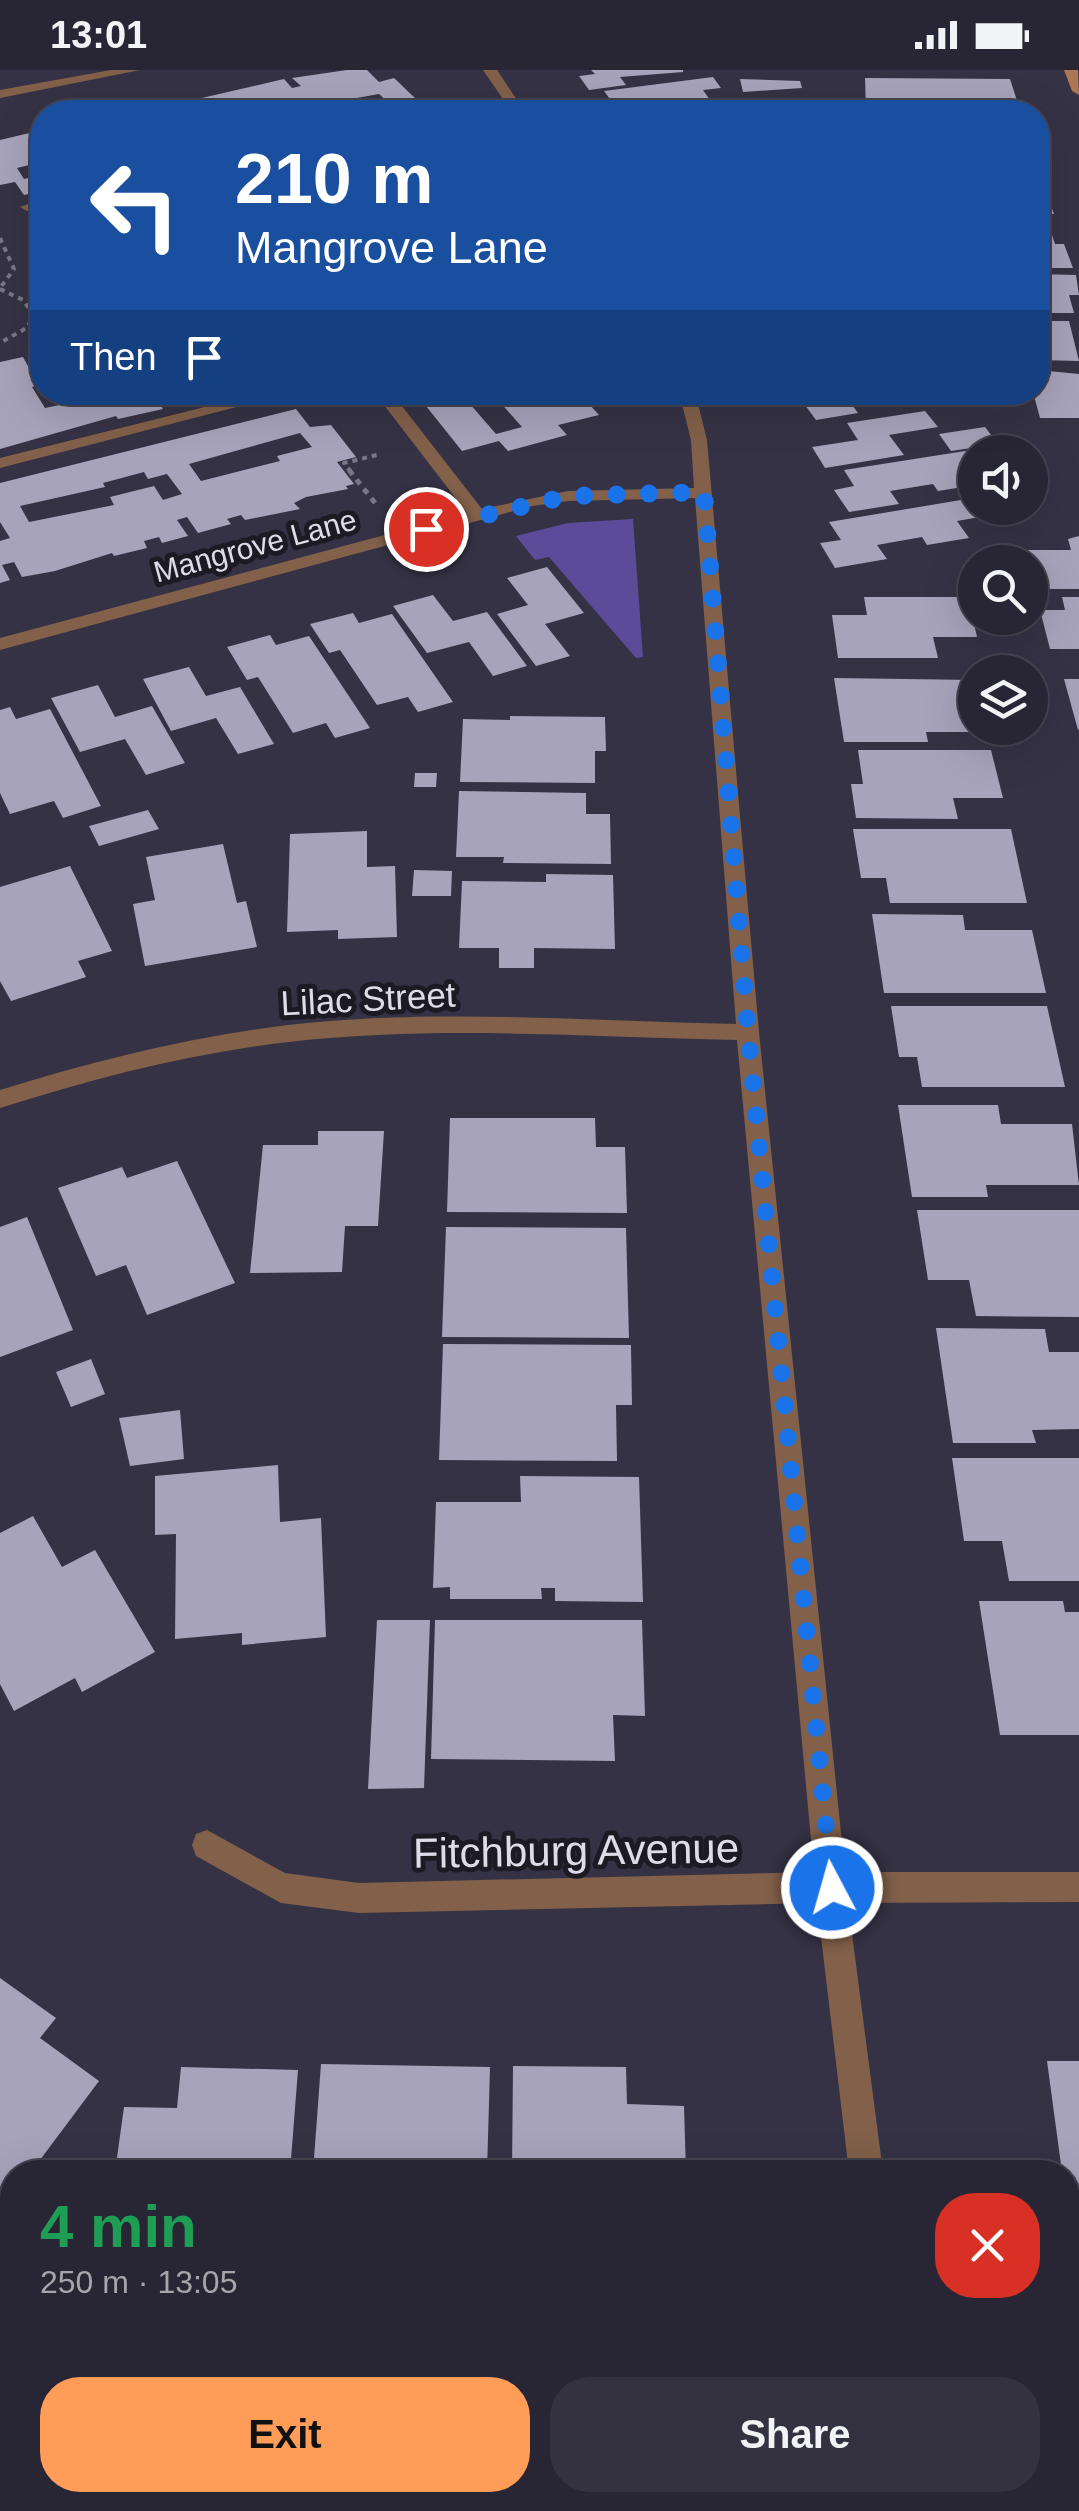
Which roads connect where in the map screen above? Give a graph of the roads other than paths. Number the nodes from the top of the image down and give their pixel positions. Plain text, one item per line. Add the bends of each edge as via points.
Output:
1 (132, 70) edge
2 (490, 70) edge
3 (1070, 70) edge
4 (1079, 91) edge
5 (0, 94) edge
6 (509, 100) edge
7 (234, 405) edge
8 (392, 405) edge
9 (690, 405) edge
10 (0, 463) edge
11 (704, 492) junction
12 (478, 515) junction
13 (0, 644) edge
14 (748, 1032) junction
15 (0, 1099) edge
16 (207, 1844) dead end
17 (1079, 1887) edge
18 (832, 1888) junction
19 (865, 2160) edge

1 - 5 street
2 - 6 street
3 - 4 main road
7 - 10 street
8 - 12 street
9 - 11 street
11 - 12 street, Mangrove Lane via 568,496
11 - 14 street
12 - 13 street, Mangrove Lane
14 - 15 street, Lilac Street via 386,1027 228,1043 82,1072
14 - 18 street
16 - 18 street, Fitchburg Avenue via 281,1888 359,1898
17 - 18 street, Fitchburg Avenue
18 - 19 street

